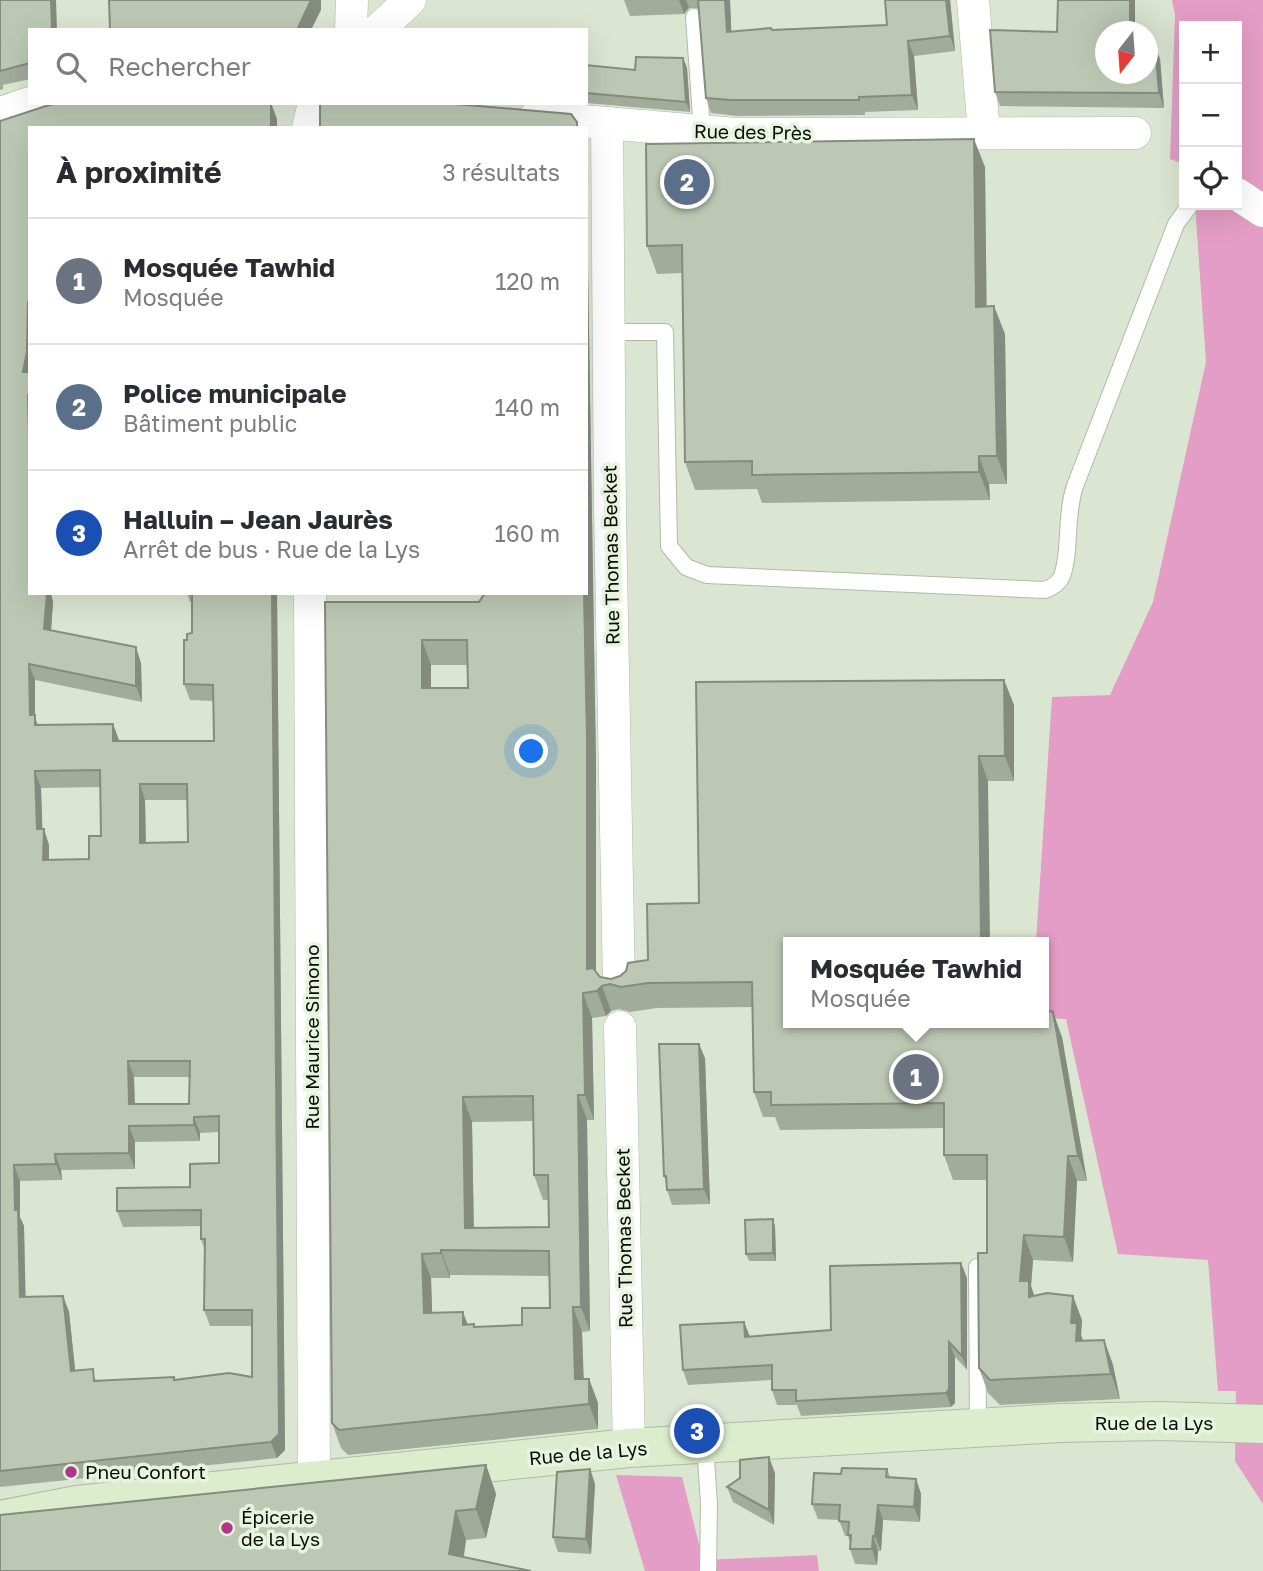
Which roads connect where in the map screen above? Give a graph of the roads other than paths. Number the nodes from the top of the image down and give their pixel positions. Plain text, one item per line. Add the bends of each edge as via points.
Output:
1 (352, 0) edge
2 (410, 0) edge
3 (973, 0) edge
4 (694, 17) dead end
5 (351, 28) edge
6 (380, 28) edge
7 (28, 104) edge
8 (314, 105) edge
9 (0, 114) edge
10 (512, 115) edge
11 (607, 123) junction
12 (308, 126) edge
13 (702, 132) junction
14 (984, 133) junction
15 (1135, 133) dead end
16 (1242, 197) edge
17 (1186, 210) edge
18 (1263, 211) edge
19 (608, 332) junction
20 (310, 595) edge
21 (619, 986) edge
22 (620, 1027) dead end
23 (977, 1267) edge
24 (1263, 1424) edge
25 (978, 1428) junction
26 (705, 1444) junction
27 (629, 1448) junction
28 (314, 1480) junction
29 (0, 1520) edge
30 (708, 1571) edge

1 - 5 street
2 - 6 street
3 - 14 street
4 - 13 lane
7 - 9 street
8 - 12 street
10 - 11 street, Rue des Près
11 - 13 street, Rue des Près
11 - 19 street, Rue Thomas Becket
13 - 14 street, Rue des Près
14 - 15 street, Rue des Près
16 - 18 street
17 - 19 lane via 1176,224 1072,496 1063,574 1045,590 706,575 687,567 669,546 664,332
19 - 21 street, Rue Thomas Becket
20 - 28 street, Rue Maurice Simono
22 - 27 street, Rue Thomas Becket
23 - 25 lane
24 - 25 main road, Rue de la Lys via 1129,1421
25 - 26 main road, Rue de la Lys
26 - 27 main road, Rue de la Lys
26 - 30 lane
27 - 28 main road, Rue de la Lys
28 - 29 main road, Rue de la Lys via 77,1505

